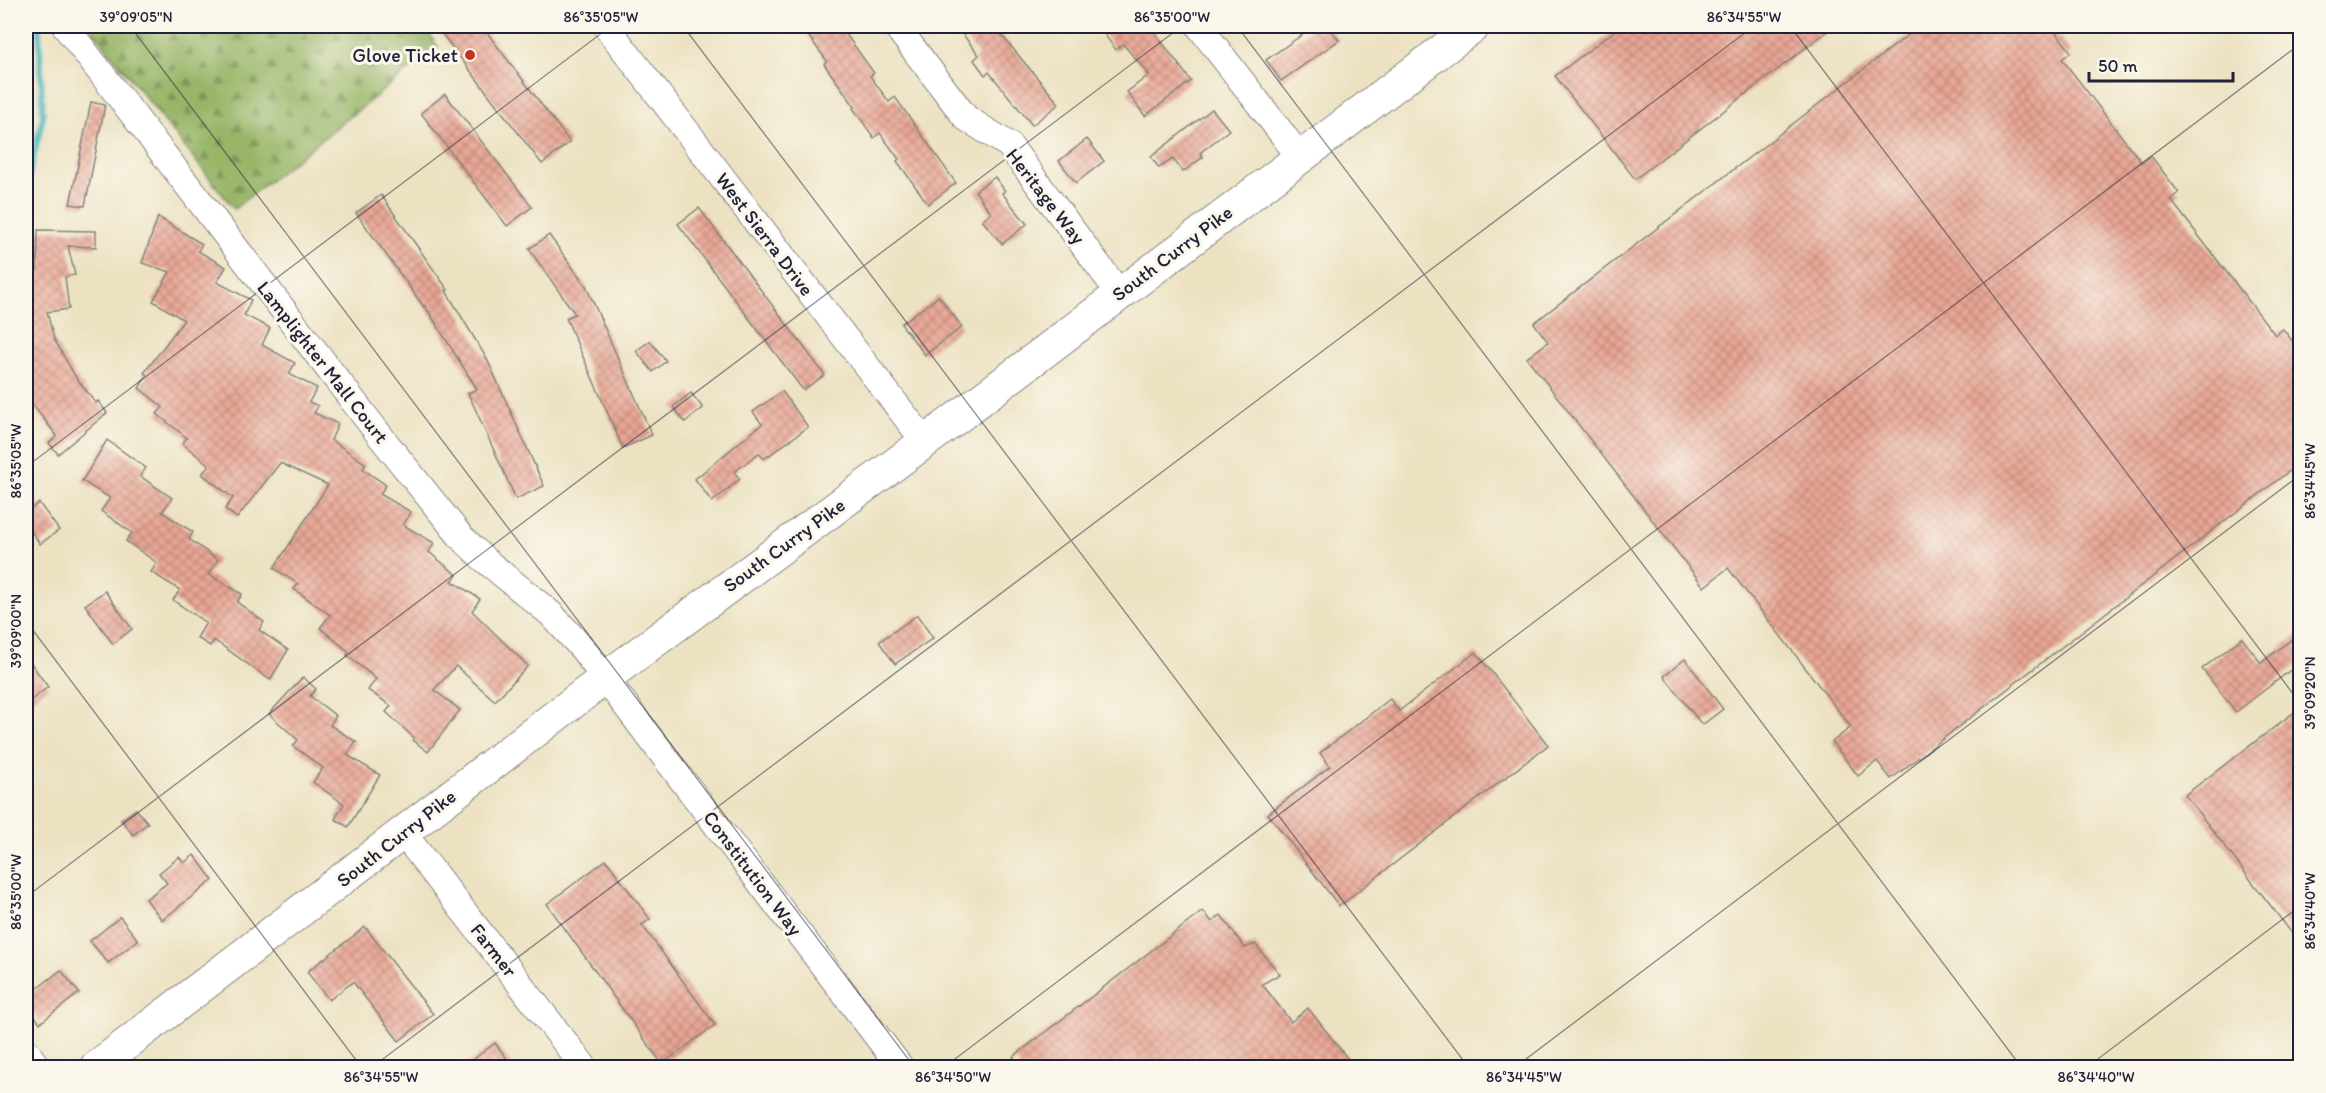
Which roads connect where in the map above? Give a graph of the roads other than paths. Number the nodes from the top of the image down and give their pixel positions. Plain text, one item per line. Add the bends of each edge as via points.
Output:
1 (65, 26) edge
2 (606, 26) edge
3 (896, 26) edge
4 (1199, 26) edge
5 (1474, 26) edge
6 (1300, 157) junction
7 (1119, 293) junction
8 (925, 442) junction
9 (605, 678) junction
10 (403, 833) junction
11 (26, 1051) edge
12 (38, 1068) edge
13 (95, 1068) edge
14 (585, 1068) edge
15 (901, 1068) edge

1 - 9 street, Lamplighter Mall Court via 461,537 551,614
2 - 8 street, West Sierra Drive
3 - 7 street, Heritage Way via 966,118 1009,146
4 - 6 street
5 - 6 main road, South Curry Pike
6 - 7 main road, South Curry Pike
7 - 8 main road, South Curry Pike
8 - 9 main road, South Curry Pike
9 - 10 main road, South Curry Pike
9 - 15 street, Constitution Way
10 - 13 main road, South Curry Pike
10 - 14 street, Farmer
11 - 12 street

